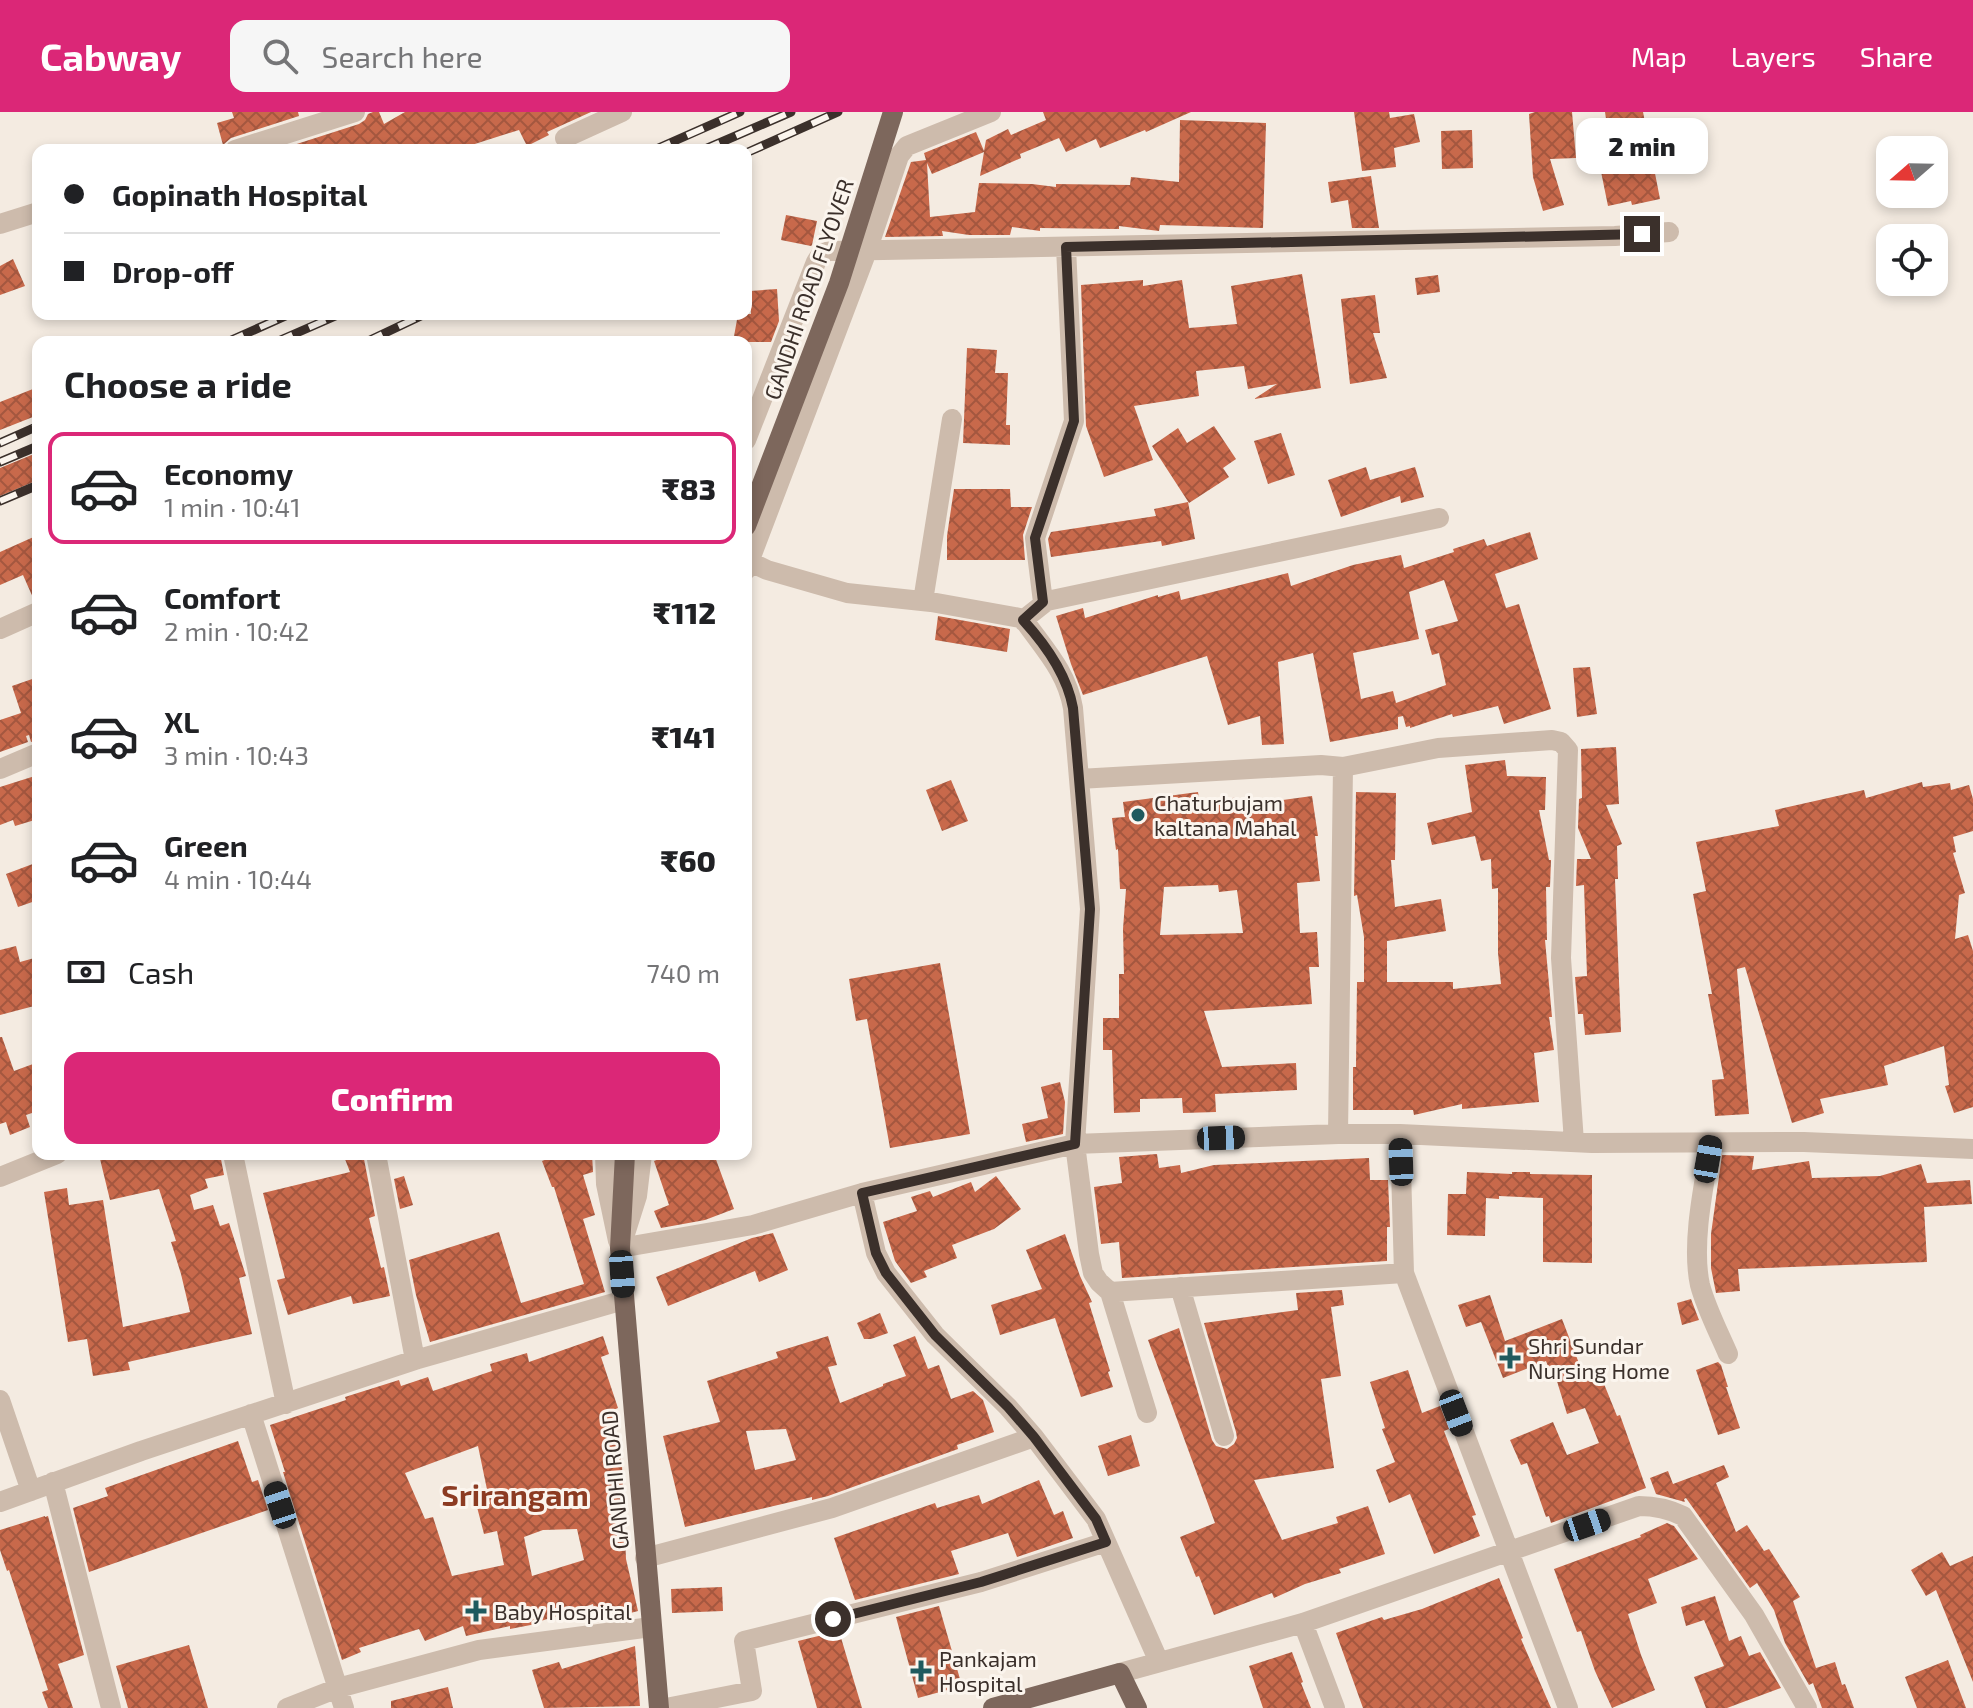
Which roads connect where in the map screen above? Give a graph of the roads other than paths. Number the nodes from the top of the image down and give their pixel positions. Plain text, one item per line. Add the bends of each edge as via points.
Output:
1 (355, 112) edge
2 (622, 112) edge
3 (893, 112) edge
4 (991, 112) edge
5 (565, 138) dead end
6 (254, 144) edge
7 (32, 214) edge
8 (0, 224) edge
9 (1669, 232) dead end
10 (1066, 247) junction
11 (867, 251) junction
12 (952, 419) dead end
13 (752, 425) edge
14 (752, 510) edge
15 (1439, 518) dead end
16 (752, 555) edge
17 (752, 567) edge
18 (923, 601) junction
19 (1043, 602) junction
20 (32, 615) edge
21 (1023, 620) junction
22 (0, 629) edge
23 (32, 756) edge
24 (1343, 767) junction
25 (0, 769) edge
26 (1079, 779) junction
27 (1338, 1134) junction
28 (1400, 1134) junction
29 (1583, 1143) junction
30 (1707, 1143) junction
31 (1075, 1144) junction
32 (1973, 1149) edge
33 (42, 1160) edge
34 (234, 1160) edge
35 (377, 1160) edge
36 (605, 1160) edge
37 (625, 1160) edge
38 (641, 1160) edge
39 (0, 1177) edge
40 (854, 1195) junction
41 (620, 1248) junction
42 (1404, 1273) junction
43 (1180, 1287) junction
44 (1110, 1292) junction
45 (624, 1300) junction
46 (1728, 1354) dead end
47 (415, 1360) junction
48 (0, 1400) edge
49 (286, 1404) junction
50 (1147, 1413) dead end
51 (251, 1414) junction
52 (1224, 1436) dead end
53 (1034, 1437) junction
54 (53, 1482) junction
55 (31, 1491) junction
56 (0, 1502) edge
57 (1106, 1542) junction
58 (1508, 1552) junction
59 (645, 1558) junction
60 (1303, 1623) junction
61 (651, 1627) junction
62 (1159, 1662) junction
63 (1120, 1673) junction
64 (341, 1698) edge
65 (111, 1708) edge
66 (287, 1708) edge
67 (659, 1708) edge
68 (666, 1708) edge
69 (993, 1708) edge
70 (1137, 1708) edge
71 (1335, 1708) edge
72 (1568, 1708) edge
73 (1807, 1708) edge

1 - 6 street
2 - 5 street
3 - 14 main road, GANDHI ROAD FLYOVER, bridge via 839,283
4 - 11 street via 901,151
7 - 8 street
9 - 10 street
10 - 11 street
10 - 19 street via 1074,421 1035,538
11 - 13 street via 821,254
11 - 16 street
12 - 18 street
15 - 19 street
17 - 18 street via 847,593
18 - 21 street
19 - 21 street
20 - 22 street
21 - 26 street via 1069,690
23 - 25 street
24 - 26 street
24 - 27 street
24 - 29 street via 1438,748 1558,741 1568,750 1561,958
26 - 31 street via 1090,909
27 - 28 street
27 - 31 street
28 - 29 street
28 - 42 street
29 - 30 street
30 - 32 street
30 - 46 street via 1697,1247 1700,1285
31 - 40 street
31 - 44 street via 1093,1273
33 - 39 street
34 - 49 street
35 - 47 street
36 - 41 street
37 - 41 main road
38 - 41 street via 637,1196
40 - 41 street via 753,1225
40 - 53 street via 886,1273 935,1335
41 - 45 main road, GANDHI ROAD
42 - 43 street
42 - 58 street
43 - 44 street
43 - 52 street
44 - 50 street
45 - 47 street
45 - 59 main road, GANDHI ROAD
47 - 49 street
48 - 55 street
49 - 51 street
51 - 54 street
51 - 64 street
53 - 57 street via 1096,1519
53 - 59 street via 832,1508
54 - 55 street
54 - 65 street
55 - 56 street
57 - 62 street
57 - 68 street via 981,1582 744,1641 752,1691
58 - 60 street
58 - 72 street
58 - 73 street via 1639,1506 1683,1516 1754,1615
59 - 61 main road, GANDHI ROAD
60 - 62 street
60 - 71 street
61 - 64 street via 479,1650
61 - 67 main road, GANDHI ROAD
62 - 63 street
63 - 69 main road
63 - 70 main road
64 - 66 street

